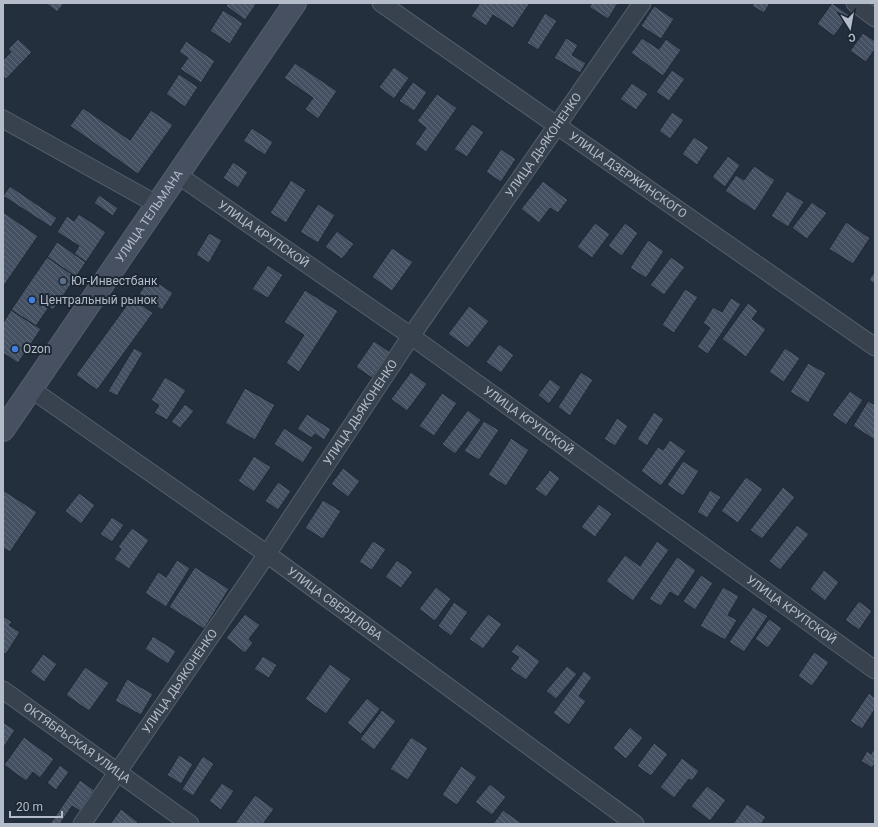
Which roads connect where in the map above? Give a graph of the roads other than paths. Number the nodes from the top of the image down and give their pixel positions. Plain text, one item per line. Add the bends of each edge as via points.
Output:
1 (295, 3) edge
2 (381, 3) edge
3 (642, 3) edge
4 (855, 3) edge
5 (875, 18) edge
6 (3, 119) edge
7 (558, 125) junction
8 (178, 175) junction
9 (158, 205) junction
10 (411, 336) junction
11 (875, 347) edge
12 (31, 389) junction
13 (3, 430) edge
14 (267, 554) junction
15 (875, 670) edge
16 (3, 690) edge
17 (119, 771) junction
18 (82, 824) edge
19 (190, 824) edge
20 (635, 824) edge

1 - 8 street, УЛИЦА ТЕЛЬМАНА
2 - 7 street, УЛИЦА ДЗЕРЖИНСКОГО
3 - 7 street, УЛИЦА ДЬЯКОНЕНКО
4 - 5 street
6 - 9 street
7 - 10 street, УЛИЦА ДЬЯКОНЕНКО
7 - 11 street, УЛИЦА ДЗЕРЖИНСКОГО
8 - 9 street, УЛИЦА ТЕЛЬМАНА
8 - 10 street, УЛИЦА КРУПСКОЙ
9 - 12 street, УЛИЦА ТЕЛЬМАНА
10 - 14 street, УЛИЦА ДЬЯКОНЕНКО
10 - 15 street, УЛИЦА КРУПСКОЙ
12 - 13 street, УЛИЦА ТЕЛЬМАНА
12 - 14 street, УЛИЦА СВЕРДЛОВА
14 - 17 street, УЛИЦА ДЬЯКОНЕНКО
14 - 20 street, УЛИЦА СВЕРДЛОВА
16 - 17 street, ОКТЯБРЬСКАЯ УЛИЦА
17 - 18 street, УЛИЦА ДЬЯКОНЕНКО
17 - 19 street, ОКТЯБРЬСКАЯ УЛИЦА

